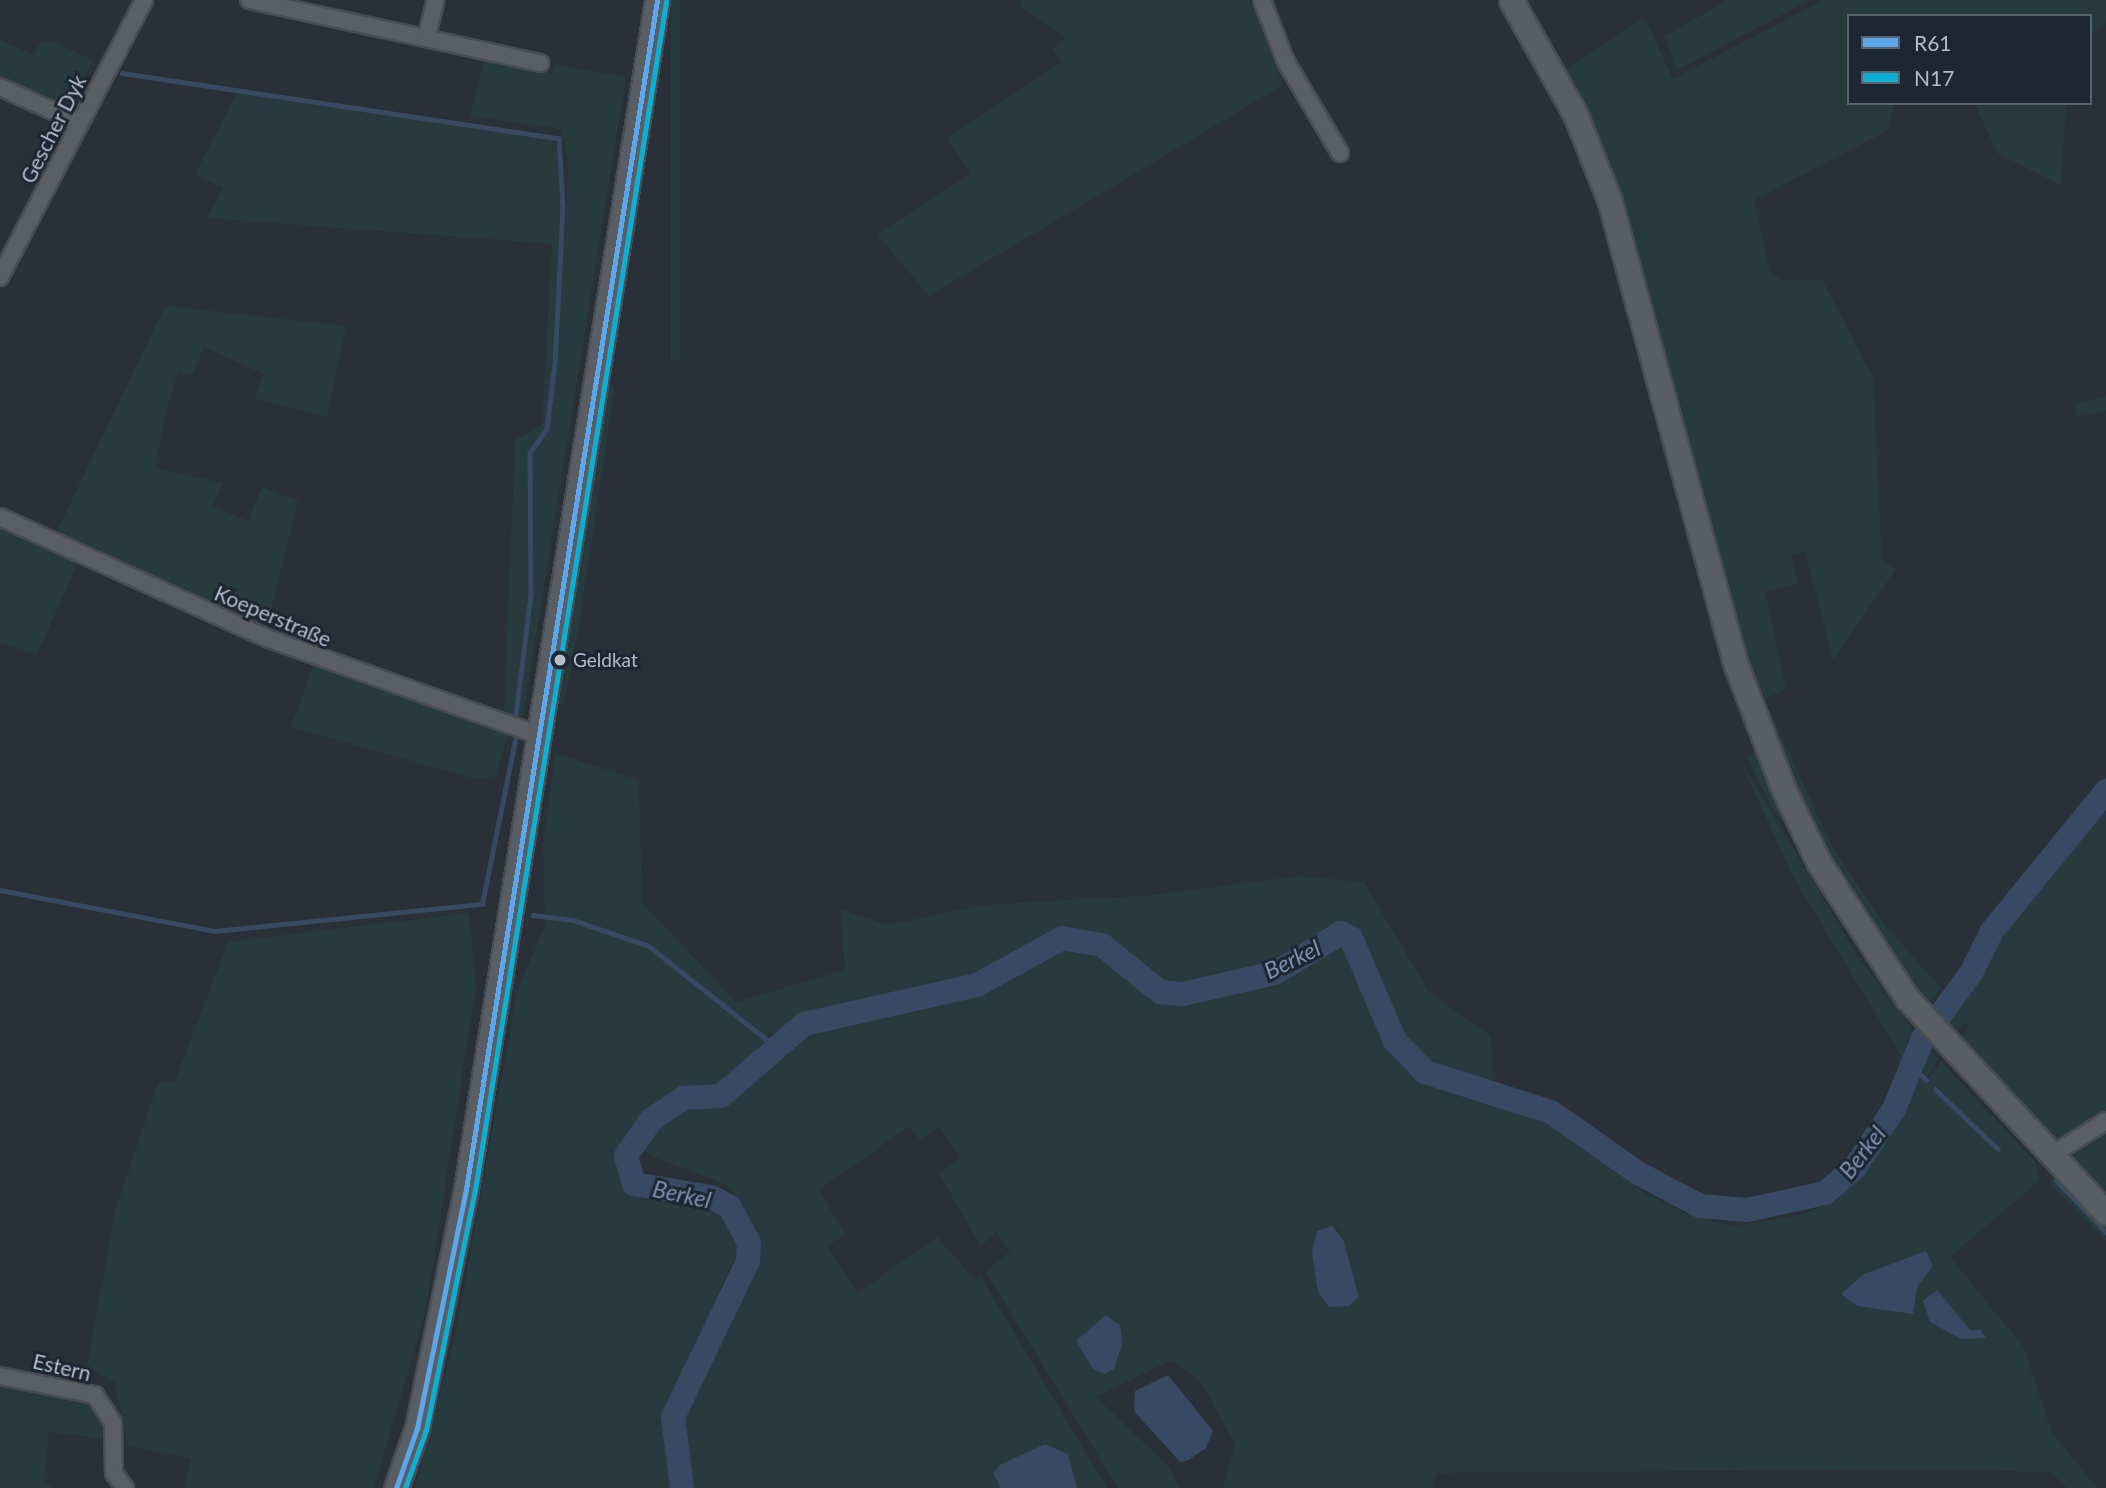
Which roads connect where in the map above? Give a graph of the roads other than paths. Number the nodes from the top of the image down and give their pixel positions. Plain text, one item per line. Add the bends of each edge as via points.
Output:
1 (144, 0) edge
2 (249, 0) edge
3 (436, 0) edge
4 (657, 0) edge
5 (1262, 0) edge
6 (1511, 0) edge
7 (427, 35) junction
8 (540, 63) dead end
9 (0, 87) edge
10 (79, 123) junction
11 (1340, 153) dead end
12 (0, 277) edge
13 (0, 516) edge
14 (538, 735) junction
15 (2106, 1121) edge
16 (2050, 1156) junction
17 (2106, 1213) edge
18 (0, 1376) edge
19 (125, 1488) edge
20 (396, 1488) edge

1 - 10 street, Gescher Dyk
2 - 7 street
3 - 7 street
4 - 14 main road
5 - 11 street via 1286,62
6 - 16 main road via 1576,116 1610,202 1736,665 1763,740 1819,863 1907,998 1962,1064
7 - 8 street
9 - 10 street
10 - 12 street, Gescher Dyk
13 - 14 street, Koeperstraße via 270,639
14 - 20 main road via 455,1251 416,1428
15 - 16 street
16 - 17 main road
18 - 19 street, Estern via 95,1395 113,1423 114,1473

